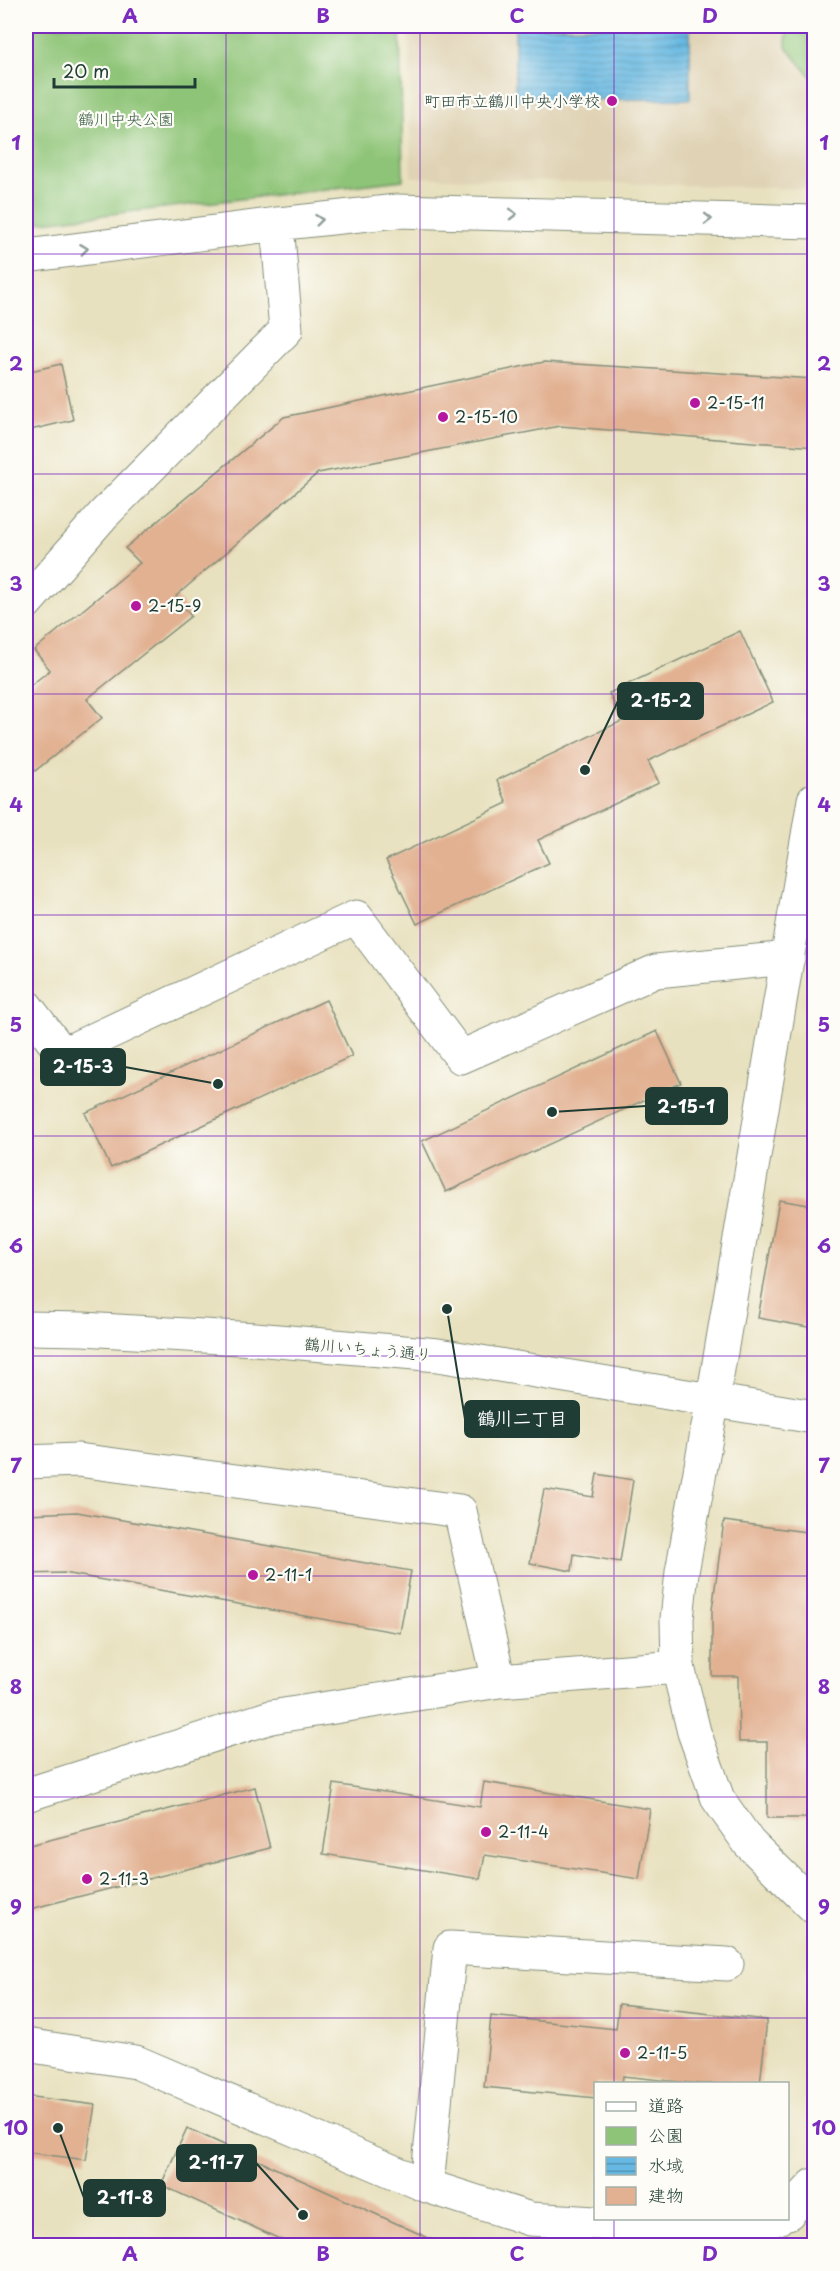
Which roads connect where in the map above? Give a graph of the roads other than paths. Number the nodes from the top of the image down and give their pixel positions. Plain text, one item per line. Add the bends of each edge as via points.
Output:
1 (814, 222) edge
2 (277, 224) junction
3 (26, 256) edge
4 (26, 603) edge
5 (814, 800) edge
6 (788, 958) junction
7 (26, 1006) edge
8 (26, 1328) edge
9 (713, 1399) junction
10 (814, 1417) edge
11 (26, 1462) edge
12 (678, 1667) junction
13 (499, 1681) junction
14 (26, 1795) edge
15 (814, 1906) edge
16 (727, 1964) dead end
17 (26, 2045) edge
18 (814, 2185) edge
19 (427, 2186) junction
20 (789, 2212) edge
21 (773, 2220) edge

2 -> 1 street via 397,211
3 -> 2 street
2 - 4 street via 286,330 103,515
5 - 6 street
6 - 7 street via 656,970 461,1057 356,917 63,1054
6 - 9 street
8 - 9 street, 鶴川いちょう通り via 255,1339 438,1355
9 - 10 street, 鶴川いちょう通り
9 - 12 street via 682,1572 677,1619
11 - 13 street via 78,1460 460,1511
12 - 13 street
12 - 15 street via 694,1732 718,1799 749,1844
13 - 14 street via 271,1717
16 - 19 street via 450,1948
17 - 19 street via 136,2062
18 - 20 street
19 - 21 street via 530,2219 741,2232

